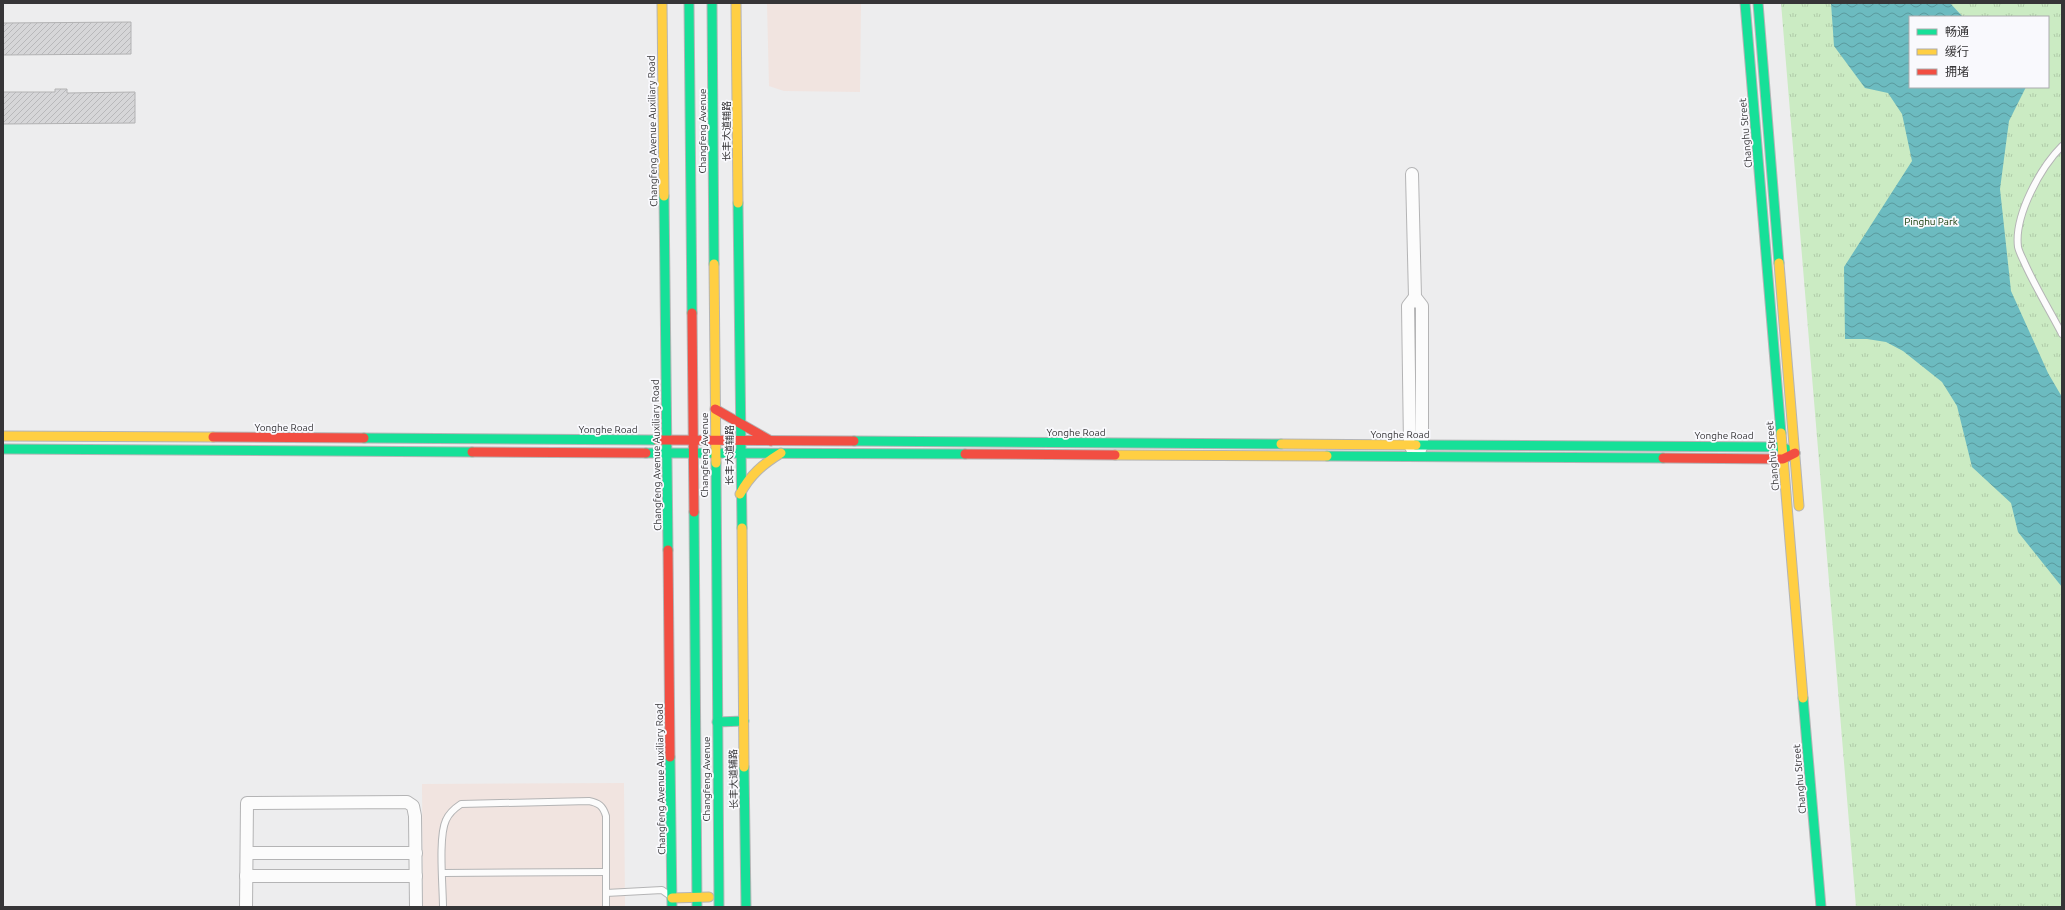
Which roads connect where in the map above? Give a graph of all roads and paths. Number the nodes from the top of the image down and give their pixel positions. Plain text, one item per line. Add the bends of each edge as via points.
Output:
1 (662, 3) edge
2 (689, 3) edge
3 (712, 3) edge
4 (736, 3) edge
5 (1745, 3) edge
6 (1758, 3) edge
7 (2062, 146) edge
8 (1412, 174) dead end
9 (1416, 297) junction
10 (2062, 334) edge
11 (715, 409) junction
12 (740, 423) junction
13 (3, 436) edge
14 (667, 440) junction
15 (693, 440) junction
16 (715, 440) junction
17 (740, 441) junction
18 (771, 441) junction
19 (1410, 445) junction
20 (1422, 445) junction
21 (1782, 447) junction
22 (3, 449) edge
23 (1795, 452) junction
24 (667, 453) junction
25 (693, 453) junction
26 (715, 453) junction
27 (740, 453) junction
28 (781, 453) junction
29 (1416, 457) junction
30 (1783, 459) junction
31 (740, 494) junction
32 (1800, 515) dead end
33 (744, 721) junction
34 (717, 722) junction
35 (247, 853) junction
36 (416, 853) junction
37 (606, 872) junction
38 (443, 873) junction
39 (246, 876) junction
40 (416, 876) junction
41 (606, 893) junction
42 (719, 897) junction
43 (672, 902) edge
44 (697, 902) edge
45 (246, 907) edge
46 (416, 907) edge
47 (443, 907) edge
48 (606, 907) edge
49 (663, 907) edge
50 (719, 907) edge
51 (746, 907) edge
52 (1821, 907) edge

1 - 14 main road, Changfeng Avenue Auxiliary Road
2 - 15 main road, Changfeng Avenue
3 - 11 main road, Changfeng Avenue
4 - 12 main road, 长丰大道辅路
5 - 21 main road, Changhu Street
6 - 23 main road
7 - 10 lane via 2050,158 2028,198 2020,223 2018,247
8 - 9 street
9 - 19 street via 1408,306
9 - 20 street via 1422,306
11 - 12 main road
11 - 16 main road, Changfeng Avenue
12 - 17 main road, 长丰大道辅路
12 - 18 main road
13 - 14 main road, Yonghe Road
14 - 15 main road, Yonghe Road
14 - 24 main road, Changfeng Avenue Auxiliary Road
15 - 16 main road, Yonghe Road
15 - 25 main road, Changfeng Avenue
16 - 17 main road, Yonghe Road
16 - 26 main road, Changfeng Avenue
17 - 18 main road, Yonghe Road
17 - 27 main road, 长丰大道辅路
18 - 19 main road, Yonghe Road
19 - 20 main road, Yonghe Road
19 - 29 street
20 - 21 main road, Yonghe Road
20 - 29 street
21 - 23 main road, Yonghe Road
21 - 30 main road, Changhu Street
22 - 24 main road
23 - 30 main road
23 - 32 main road
24 - 25 main road
24 - 43 main road, Changfeng Avenue Auxiliary Road
25 - 26 main road
25 - 44 main road, Changfeng Avenue
26 - 27 main road
26 - 34 main road, Changfeng Avenue
27 - 28 main road
27 - 31 main road, 长丰大道辅路
28 - 29 main road
28 - 31 main road via 761,466 746,481
29 - 30 main road
30 - 52 main road, Changhu Street
31 - 33 main road, 长丰大道辅路
33 - 34 main road
33 - 51 main road, 长丰大道辅路
34 - 42 main road, Changfeng Avenue
35 - 36 street
35 - 36 street via 247,803 407,802 413,806 415,816
35 - 39 street
36 - 40 street
37 - 38 lane
37 - 38 lane via 606,816 603,807 589,801 461,804 446,820 443,836
37 - 41 lane
38 - 47 lane
39 - 40 street
39 - 45 street
40 - 46 street
41 - 43 lane via 662,890
41 - 48 lane
42 - 44 main road
42 - 50 main road, Changfeng Avenue
43 - 44 main road
43 - 49 lane

